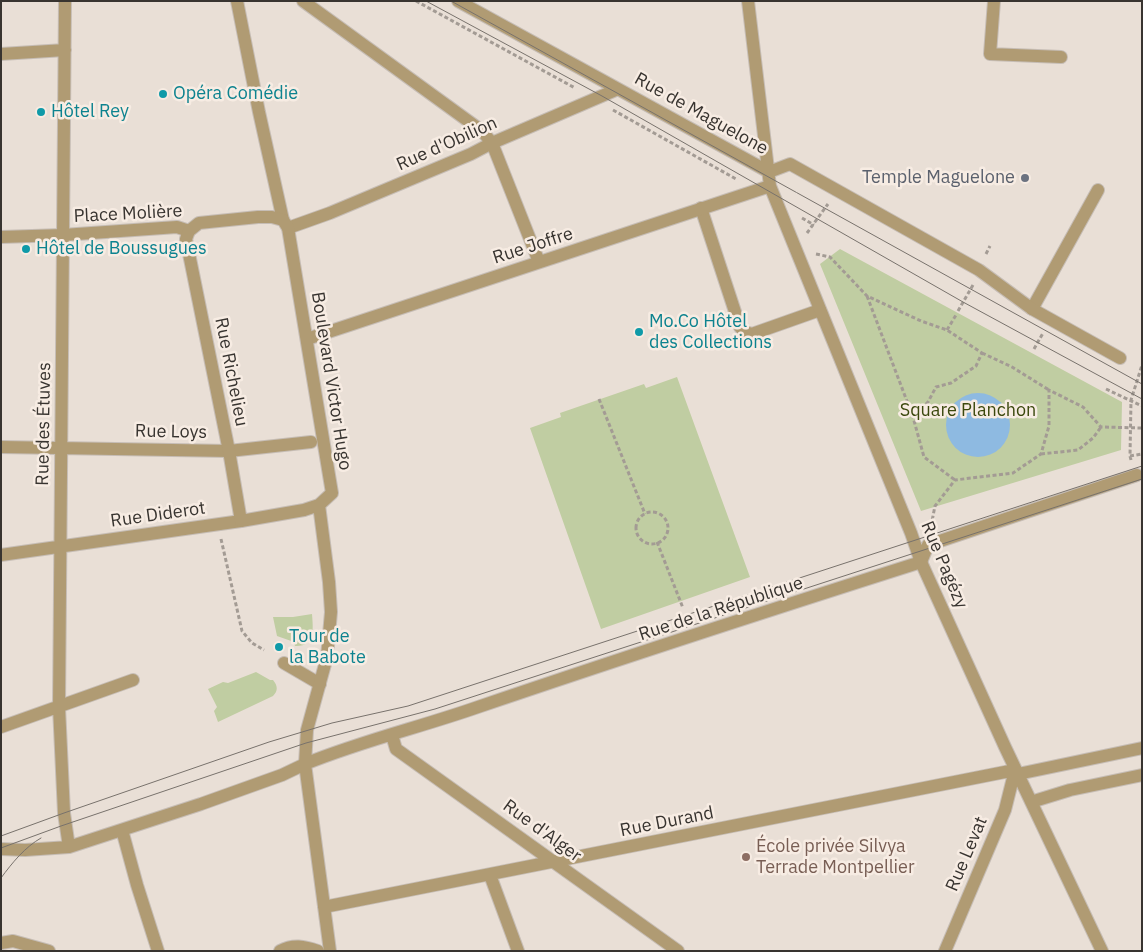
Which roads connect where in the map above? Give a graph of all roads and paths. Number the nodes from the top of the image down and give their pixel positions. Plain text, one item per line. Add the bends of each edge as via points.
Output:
1 (65, 1) edge
2 (237, 1) edge
3 (303, 1) edge
4 (458, 1) edge
5 (748, 1) edge
6 (994, 1) edge
7 (65, 50) junction
8 (1, 54) edge
9 (1061, 57) dead end
10 (618, 89) junction
11 (492, 143) junction
12 (769, 172) junction
13 (770, 186) junction
14 (1098, 190) dead end
15 (839, 192) junction
16 (701, 208) junction
17 (286, 224) junction
18 (189, 231) junction
19 (63, 235) junction
20 (1, 237) edge
21 (795, 248) junction
22 (539, 262) junction
23 (979, 270) junction
24 (867, 296) junction
25 (1032, 309) junction
26 (820, 310) junction
27 (958, 311) dead end
28 (956, 316) dead end
29 (947, 330) junction
30 (307, 339) junction
31 (982, 353) junction
32 (1120, 358) dead end
33 (1142, 365) edge
34 (1106, 389) dead end
35 (1048, 390) junction
36 (600, 399) dead end
37 (1131, 400) junction
38 (1142, 406) edge
39 (913, 417) junction
40 (1102, 427) junction
41 (1131, 427) junction
42 (1142, 428) edge
43 (311, 442) dead end
44 (1, 447) edge
45 (61, 449) junction
46 (229, 451) junction
47 (1041, 454) junction
48 (1142, 454) edge
49 (1130, 456) junction
50 (1137, 475) joint
51 (954, 480) junction
52 (320, 505) junction
53 (645, 514) junction
54 (241, 521) junction
55 (218, 524) junction
56 (931, 526) dead end
57 (657, 542) junction
58 (60, 547) junction
59 (1, 555) edge
60 (921, 562) junction
61 (683, 608) dead end
62 (264, 650) dead end
63 (284, 662) dead end
64 (133, 680) dead end
65 (320, 684) junction
66 (59, 707) junction
67 (1, 727) edge
68 (392, 735) junction
69 (1142, 748) edge
70 (305, 764) junction
71 (1017, 772) junction
72 (1142, 775) edge
73 (1031, 802) junction
74 (122, 830) junction
75 (70, 847) junction
76 (1, 849) edge
77 (554, 862) junction
78 (490, 875) junction
79 (324, 907) junction
80 (1, 943) edge
81 (49, 951) edge
82 (158, 951) edge
83 (280, 951) edge
84 (318, 951) edge
85 (330, 951) edge
86 (518, 951) edge
87 (678, 951) edge
88 (945, 951) edge
89 (1102, 951) edge

1 - 7 street, Rue des Étuves
2 - 17 street, Boulevard Victor Hugo
3 - 11 street via 482,131
4 - 10 street, Rue de Maguelone
5 - 12 street, Rue Pagézy
6 - 9 street via 990,54
7 - 8 street
7 - 19 street, Rue des Étuves
10 - 11 street, Rue d'Obilion
10 - 12 street, Rue de Maguelone
11 - 17 street, Rue d'Obilion via 330,214
11 - 22 street
12 - 13 street, Rue Pagézy
12 - 15 street, Rue de Maguelone via 790,164
13 - 16 street, Rue Joffre
13 - 21 street, Rue Pagézy
14 - 25 street
15 - 21 path
15 - 23 street, Rue de Maguelone
16 - 22 street, Rue Joffre
16 - 26 street via 740,327 745,332 752,334
17 - 18 street, Place Molière via 272,216 258,217 199,223
17 - 30 street, Boulevard Victor Hugo
18 - 19 street, Place Molière via 177,227
18 - 46 street, Rue Richelieu via 186,239
19 - 20 street, Place Molière
19 - 45 street, Rue des Étuves
21 - 24 path via 830,257
21 - 26 street, Rue Pagézy
22 - 30 street, Rue Joffre
23 - 25 street, Rue de Maguelone
23 - 27 path
24 - 29 path
24 - 39 path
25 - 32 street, Rue de Maguelone
26 - 60 street, Rue Pagézy
28 - 29 path
29 - 31 path
30 - 52 street, Boulevard Victor Hugo via 332,493
31 - 35 path
31 - 39 path via 976,366 951,382 936,387 928,402
33 - 37 path
34 - 37 path
35 - 40 path via 1083,407
35 - 47 path via 1049,426
36 - 53 path
37 - 38 path
37 - 41 path
39 - 51 path via 924,457
40 - 41 path
40 - 47 path via 1078,450
41 - 42 path
41 - 49 path
43 - 46 street, Rue Loys
44 - 45 street, Rue Loys
45 - 46 street, Rue Loys
45 - 58 street, Rue des Étuves
46 - 54 street, Rue Richelieu
47 - 51 path via 1013,473
48 - 49 path
49 - 50 path
50 - 60 street via 928,545
51 - 56 path via 936,506
52 - 54 street, Rue Diderot
52 - 65 street via 331,612 327,657
53 - 57 path via 637,525 638,535 646,542
53 - 57 path via 660,514 667,522 667,533
54 - 55 street, Rue Diderot
55 - 58 street, Rue Diderot
55 - 62 path via 242,632
57 - 61 path
58 - 59 street, Rue Diderot
58 - 66 street, Rue des Étuves
60 - 68 street, Rue de la République
60 - 71 street, Rue Pagézy
63 - 65 street
64 - 66 street
65 - 70 street via 307,730
66 - 67 street
66 - 75 street, Rue des Étuves via 64,813
68 - 70 street, Rue de la République
68 - 77 street, Rue d'Alger via 396,749
69 - 71 street, Rue Durand
70 - 74 street, Rue de la République
70 - 79 street
71 - 73 street, Rue Pagézy
71 - 77 street, Rue Durand
71 - 88 street, Rue Levat via 1005,810
72 - 73 street
73 - 89 street, Rue Pagézy
74 - 75 street, Rue de la République
74 - 82 street
75 - 76 street, Rue de la République
77 - 78 street, Rue Durand
77 - 87 street, Rue d'Alger
78 - 79 street, Rue Durand
78 - 86 street
79 - 85 street
80 - 81 street via 13,941
83 - 84 street via 288,946 302,946

